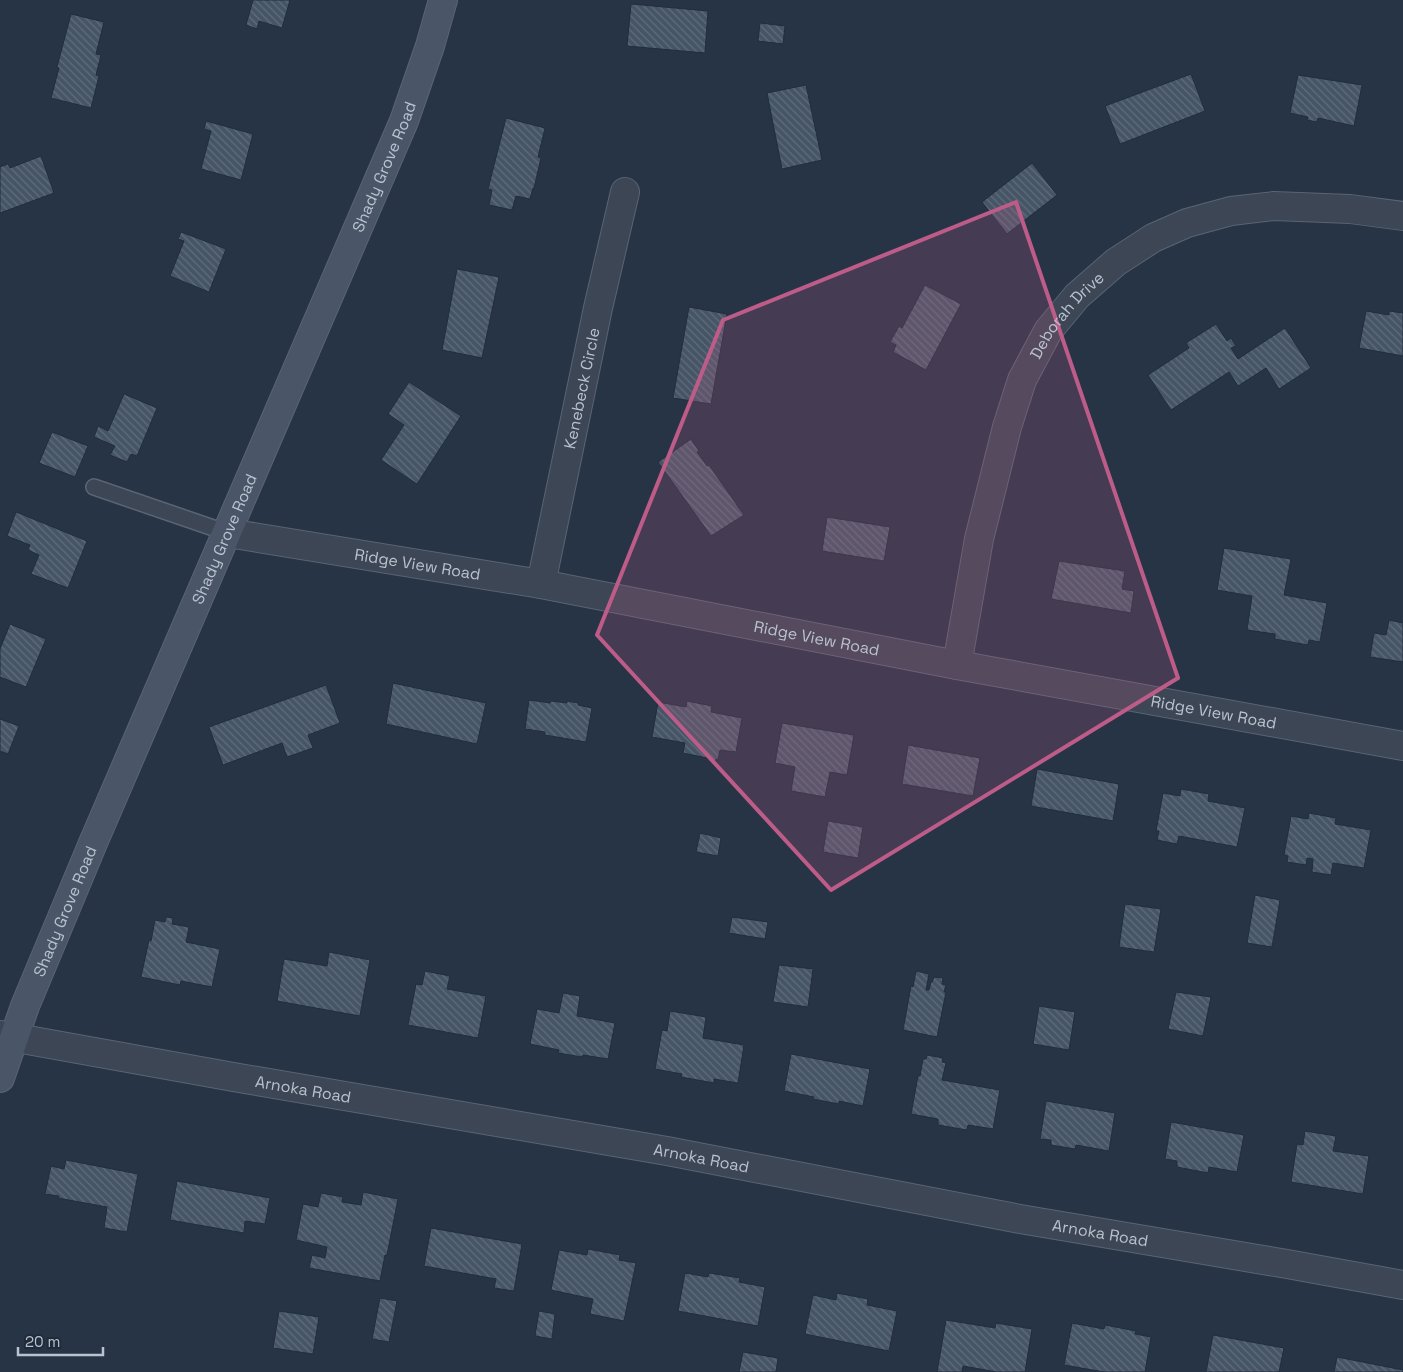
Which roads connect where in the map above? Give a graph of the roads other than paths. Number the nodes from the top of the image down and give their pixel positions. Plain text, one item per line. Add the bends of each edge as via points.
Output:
1 (443, 0) edge
2 (625, 192) dead end
3 (1403, 216) edge
4 (94, 487) dead end
5 (228, 533) junction
6 (541, 584) junction
7 (956, 664) junction
8 (1403, 746) edge
9 (7, 1036) edge
10 (0, 1078) edge
11 (1403, 1285) edge

1 - 5 main road, Shady Grove Road via 404,121
2 - 6 street, Kenebeck Circle
3 - 7 street, Deborah Drive via 1350,209 1284,207 1232,211 1153,238 1116,262 1076,296 1048,331 1022,380 979,539
4 - 5 lane
5 - 6 street, Ridge View Road
5 - 9 main road, Shady Grove Road via 25,1006
6 - 7 street, Ridge View Road
7 - 8 street, Ridge View Road
9 - 10 main road, Shady Grove Road
9 - 11 street, Arnoka Road via 667,1151 1020,1219

